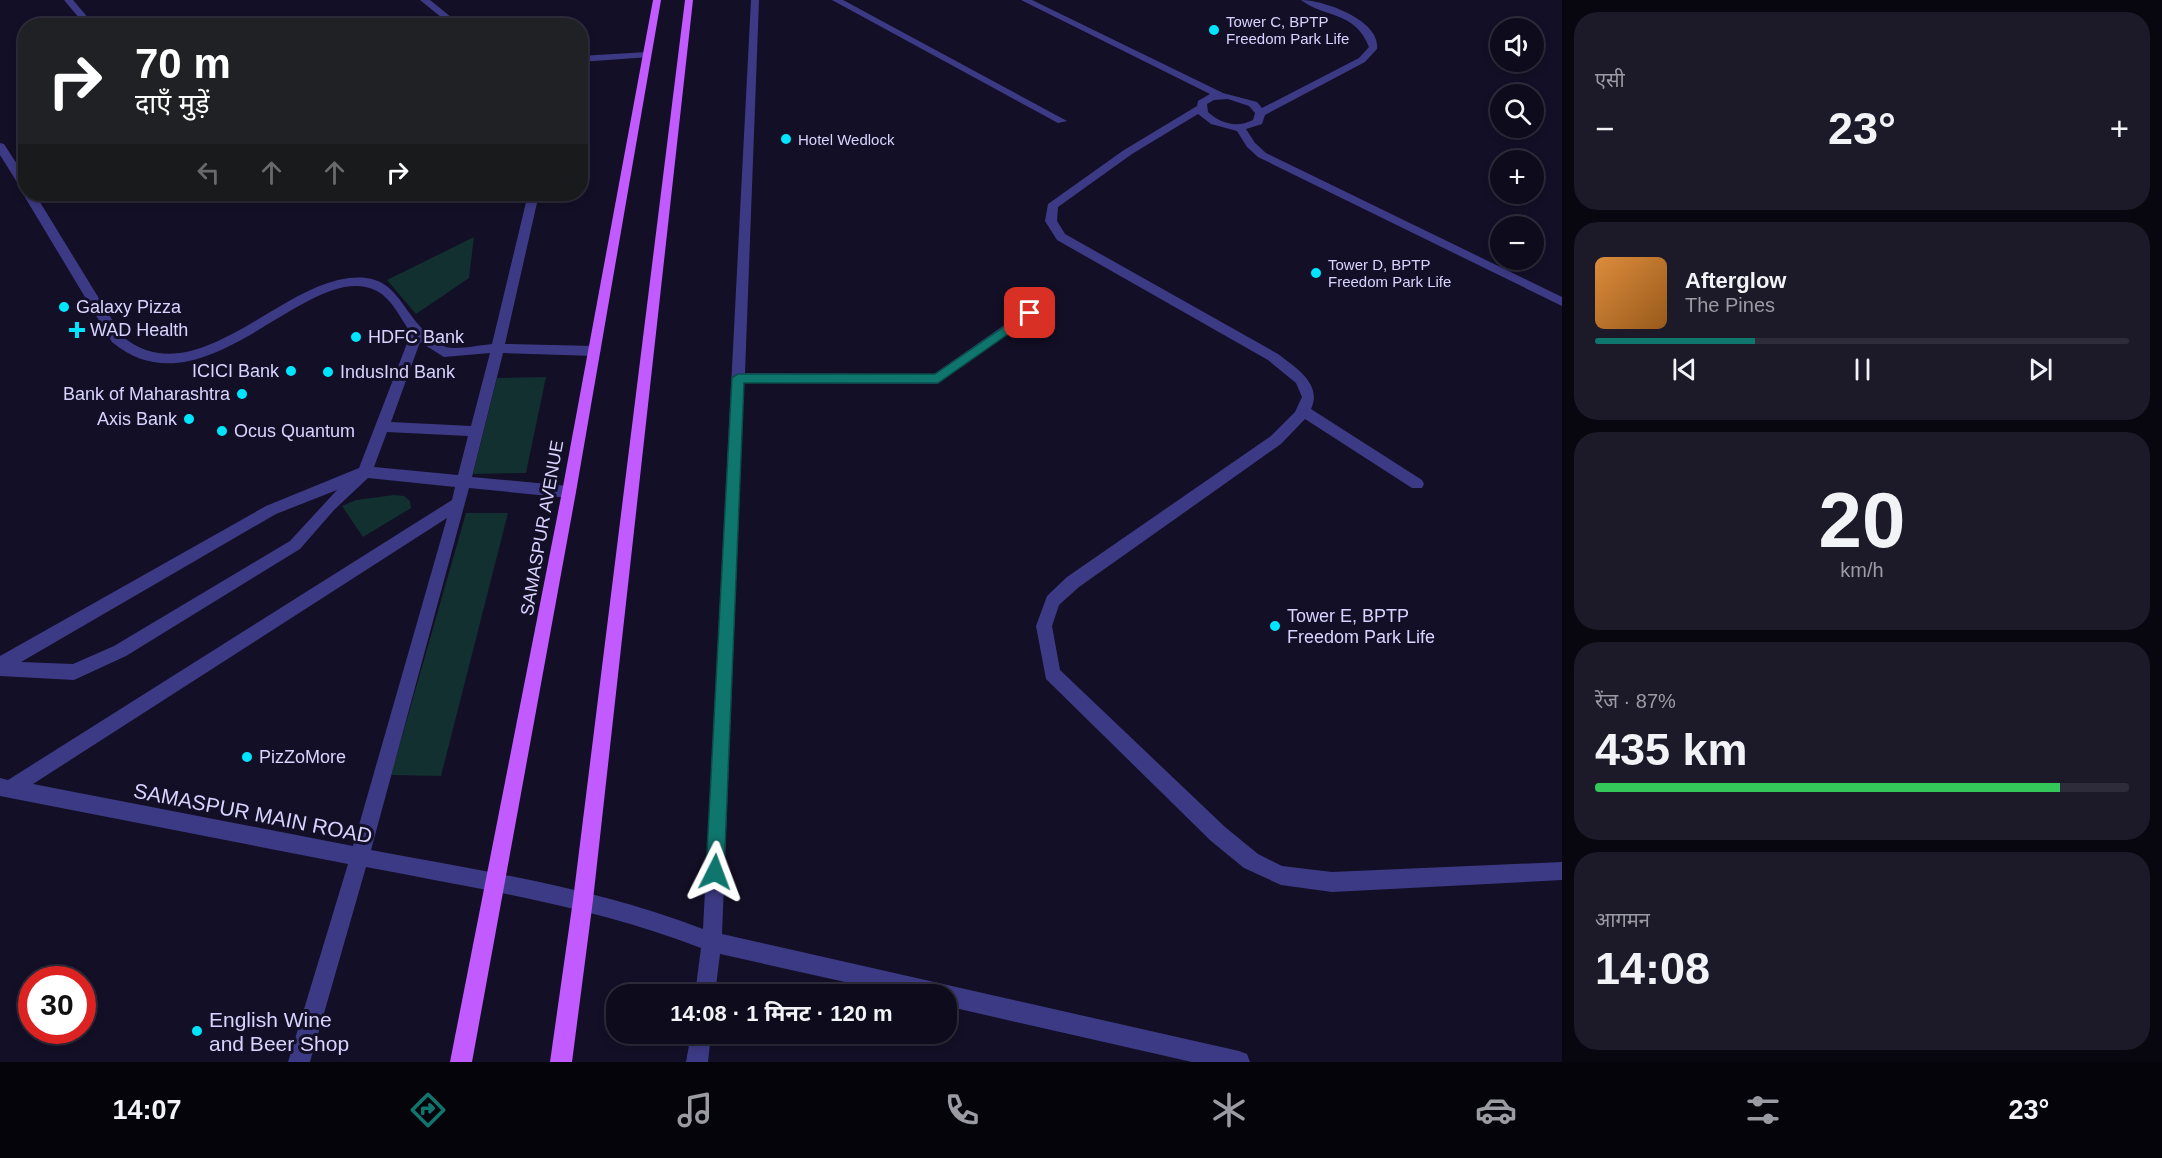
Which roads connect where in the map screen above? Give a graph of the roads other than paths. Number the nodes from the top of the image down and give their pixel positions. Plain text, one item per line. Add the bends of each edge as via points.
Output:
1 (68, 0) edge
2 (424, 0) edge
3 (657, 0) edge
4 (689, 0) edge
5 (755, 0) edge
6 (836, 0) edge
7 (1025, 0) edge
8 (1305, 0) edge
9 (84, 18) edge
10 (448, 18) edge
11 (647, 55) junction
12 (588, 58) edge
13 (1221, 96) junction
14 (1201, 108) junction
15 (1260, 113) junction
16 (1062, 121) dead end
17 (1240, 128) junction
18 (0, 146) edge
19 (18, 175) edge
20 (33, 201) edge
21 (532, 201) edge
22 (1562, 302) edge
23 (1030, 313) dead end
24 (417, 333) junction
25 (499, 348) junction
26 (594, 351) junction
27 (738, 378) junction
28 (1305, 412) junction
29 (383, 428) junction
30 (476, 431) junction
31 (365, 472) junction
32 (463, 480) junction
33 (1417, 483) dead end
34 (569, 492) junction
35 (457, 504) junction
36 (0, 666) edge
37 (4, 788) edge
38 (361, 856) junction
39 (1562, 871) edge
40 (497, 883) junction
41 (583, 900) junction
42 (712, 942) junction
43 (706, 984) edge
44 (898, 984) edge
45 (957, 998) edge
46 (700, 1044) edge
47 (299, 1062) edge
48 (461, 1062) edge
49 (561, 1062) edge
50 (697, 1062) edge
51 (1239, 1062) edge

1 - 9 street
2 - 10 street
3 - 11 main road, SAMASPUR AVENUE
4 - 41 main road
5 - 27 street
6 - 16 street
7 - 13 street
8 - 15 street via 1357,21 1371,35 1374,47 1362,60
11 - 12 street
11 - 26 main road, SAMASPUR AVENUE
13 - 14 street via 1206,99
13 - 15 street via 1245,101
14 - 17 street via 1214,122
14 - 28 street via 1128,152 1052,206 1051,221 1061,237 1274,357 1306,385 1310,398
15 - 17 street via 1258,122
17 - 22 street via 1262,155
18 - 19 street
20 - 24 street via 117,339 149,357 190,357 339,284 357,282 378,286 391,294
21 - 25 street
23 - 27 street via 938,379
24 - 25 street via 444,352
24 - 29 street
25 - 26 street
25 - 30 street
26 - 34 main road, SAMASPUR AVENUE
27 - 42 street
28 - 33 street
28 - 39 street via 1276,440 1073,582 1053,601 1044,626 1052,674 1218,834 1251,861 1281,875 1332,882
29 - 30 street
29 - 31 street
30 - 32 street
31 - 32 street
31 - 36 street via 271,510
31 - 36 street via 295,544 120,651 74,672
32 - 34 street
32 - 35 street
34 - 40 main road, SAMASPUR AVENUE
35 - 37 street
35 - 38 street
37 - 38 street, SAMASPUR MAIN ROAD
38 - 40 street, SAMASPUR MAIN ROAD
38 - 47 street
40 - 41 street, SAMASPUR MAIN ROAD
40 - 48 main road, SAMASPUR AVENUE
41 - 42 street, SAMASPUR MAIN ROAD via 652,919
41 - 49 main road
42 - 43 street
42 - 44 street, SAMASPUR MAIN ROAD
45 - 51 street
46 - 50 street

